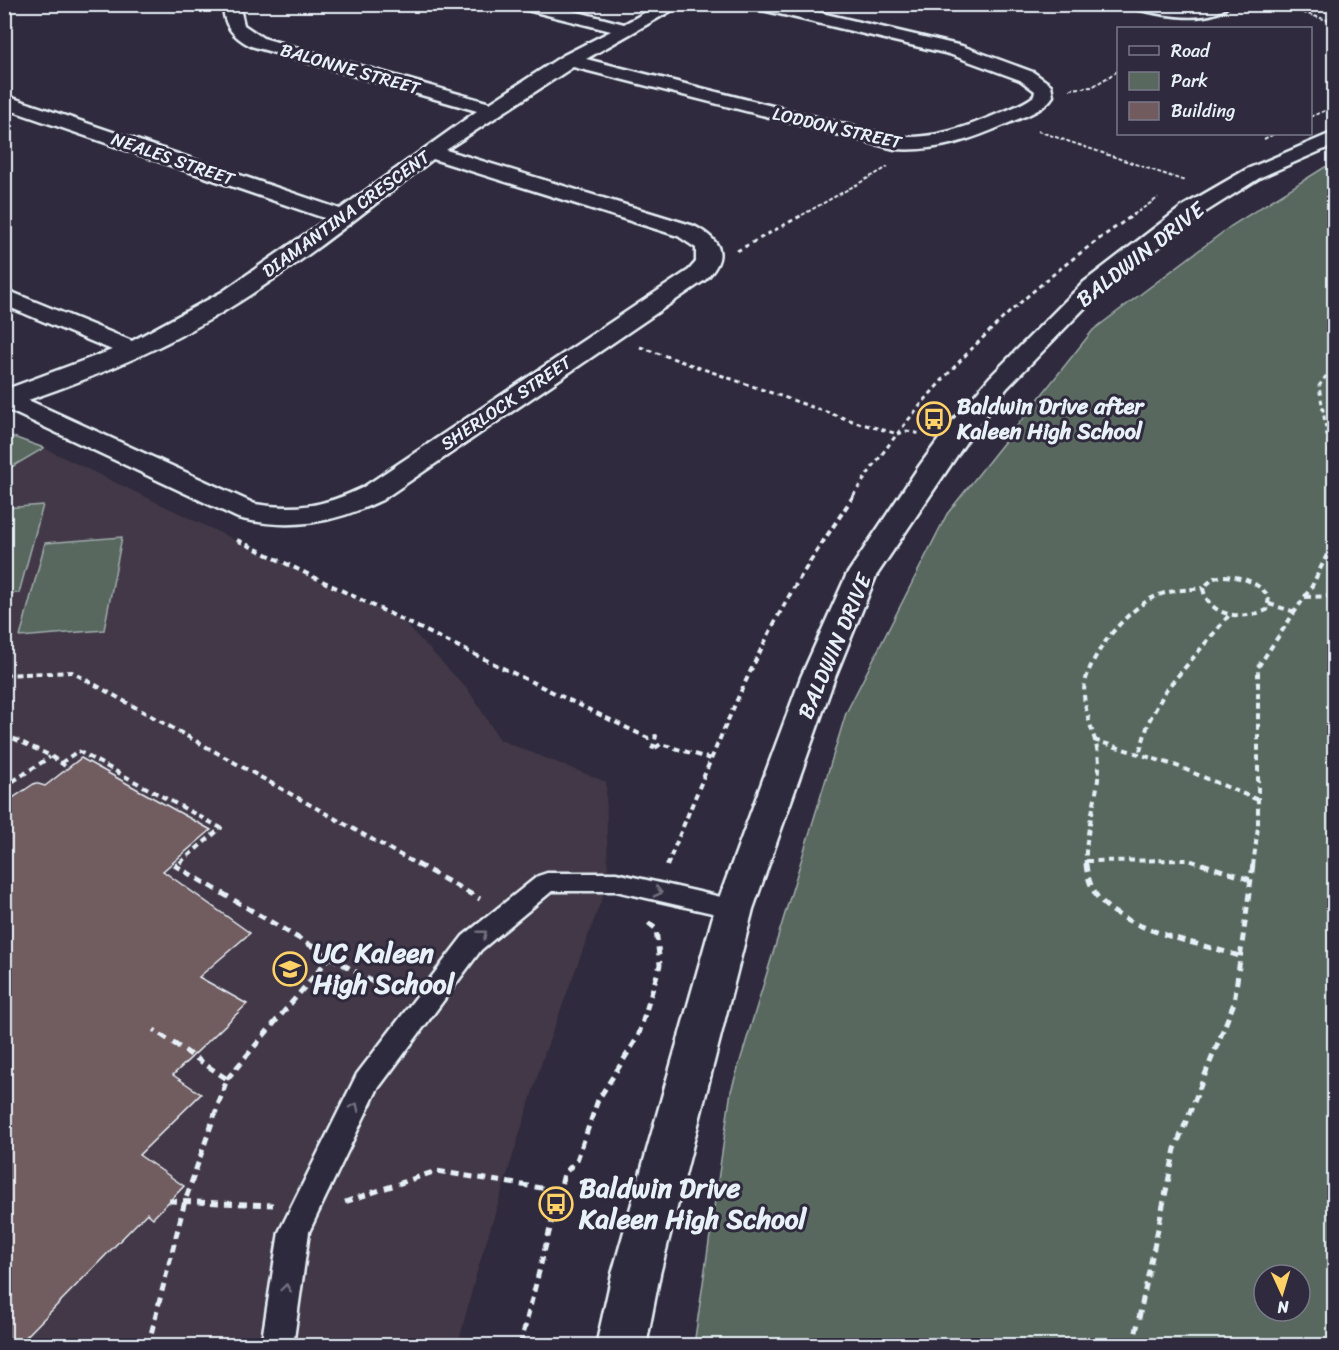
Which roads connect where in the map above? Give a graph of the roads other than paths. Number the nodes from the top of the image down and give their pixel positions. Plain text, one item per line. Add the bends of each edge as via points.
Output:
1 (231, 4) edge
2 (525, 4) edge
3 (675, 4) edge
4 (758, 4) edge
5 (1137, 4) edge
6 (1222, 4) edge
7 (625, 29) junction
8 (568, 60) junction
9 (4, 101) edge
10 (491, 109) junction
11 (1335, 138) edge
12 (430, 152) junction
13 (342, 217) junction
14 (4, 296) edge
15 (133, 350) junction
16 (5, 399) edge
17 (734, 909) junction
18 (278, 1346) edge
19 (621, 1346) edge

1 - 10 street, BALONNE STREET via 235,28 257,42
2 - 7 street
3 - 7 street, DIAMANTINA CRESCENT
4 - 8 street, LODDON STREET via 955,50 1014,70 1042,86 1045,93 1042,100 1003,119 950,141 920,145 876,140
5 - 6 street via 1185,11
7 - 8 street, DIAMANTINA CRESCENT
8 - 10 street, DIAMANTINA CRESCENT
9 - 13 street, NEALES STREET
10 - 12 street, DIAMANTINA CRESCENT
11 - 17 street, BALDWIN DRIVE via 1254,173 1191,211 1092,287 998,383 950,442 861,576 818,677
12 - 13 street, DIAMANTINA CRESCENT
12 - 16 street, SHERLOCK STREET via 677,228 700,239 710,254 707,265 366,498 329,512 263,516 236,508
13 - 15 street, DIAMANTINA CRESCENT via 231,297
14 - 15 street
15 - 16 street, DIAMANTINA CRESCENT
18 -> 17 lane via 294,1232 306,1206 368,1082 472,943 547,882 616,882
17 - 19 street, BALDWIN DRIVE via 639,1263

